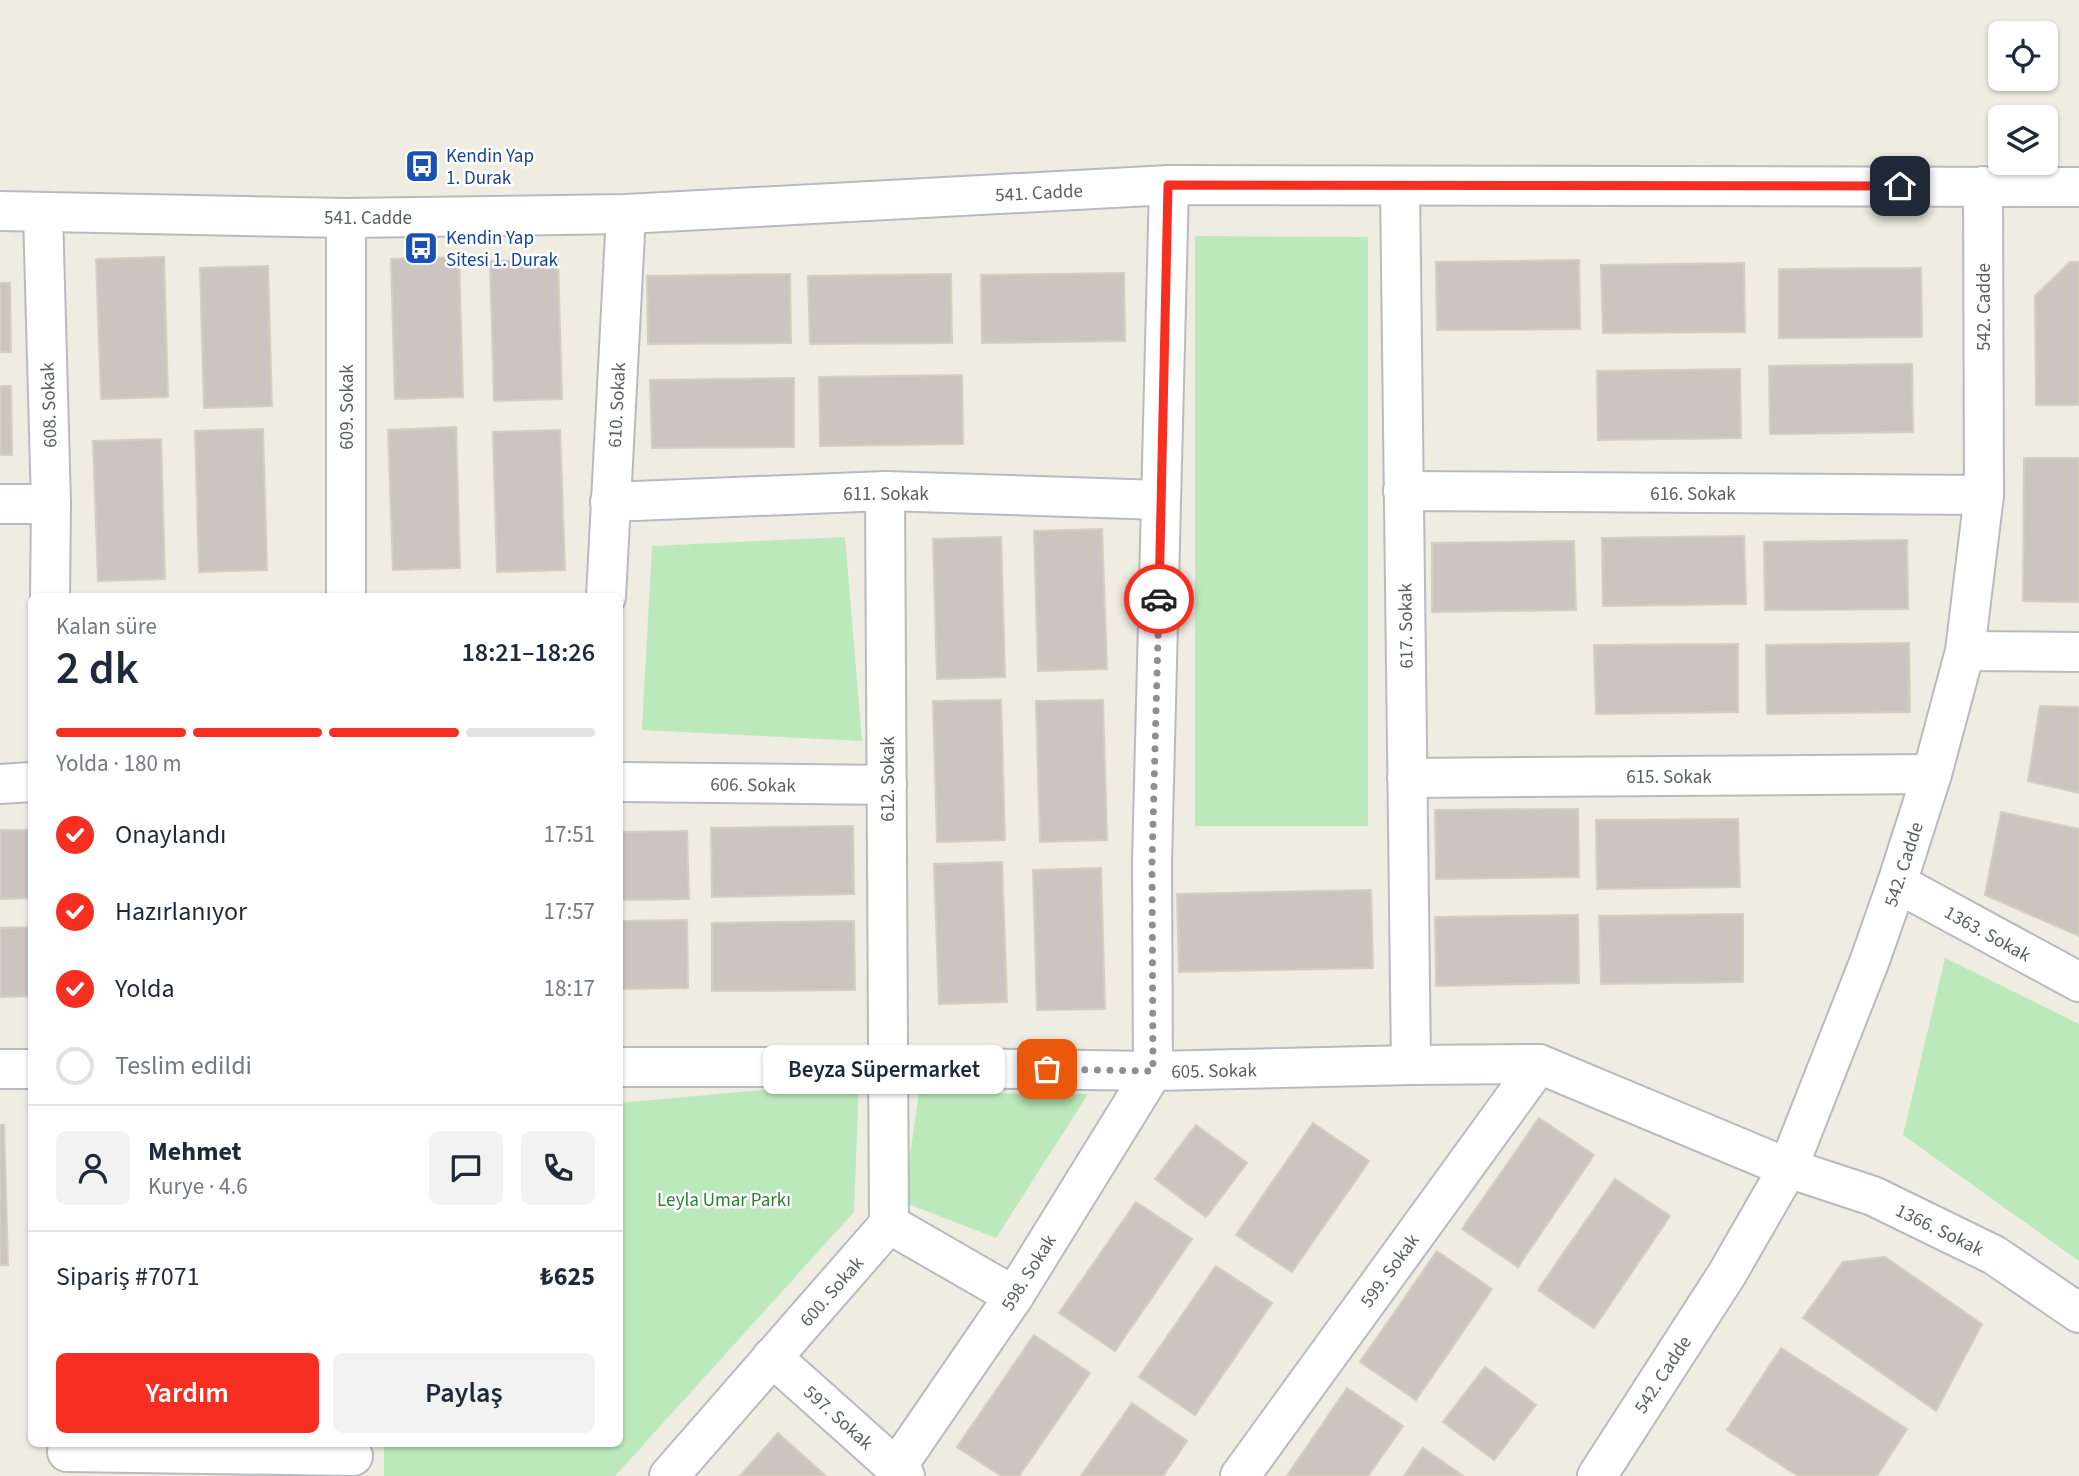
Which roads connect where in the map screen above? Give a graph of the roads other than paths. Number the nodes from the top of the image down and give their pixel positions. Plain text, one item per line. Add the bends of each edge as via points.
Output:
1 (1168, 185) junction
2 (1399, 186) junction
3 (1983, 186) junction
4 (2079, 187) edge
5 (0, 211) edge
6 (43, 213) junction
7 (626, 214) junction
8 (346, 218) junction
9 (886, 491) junction
10 (1403, 491) junction
11 (1984, 495) junction
12 (1161, 500) junction
13 (610, 502) junction
14 (0, 504) edge
15 (51, 504) junction
16 (50, 593) edge
17 (346, 593) edge
18 (606, 593) edge
19 (1965, 651) junction
20 (2079, 652) edge
21 (1932, 774) junction
22 (1407, 778) junction
23 (28, 782) edge
24 (623, 782) edge
25 (0, 784) edge
26 (887, 785) junction
27 (1897, 883) junction
28 (2079, 982) edge
29 (1411, 1065) junction
30 (1539, 1065) junction
31 (623, 1067) edge
32 (887, 1067) junction
33 (0, 1069) edge
34 (28, 1069) edge
35 (1153, 1071) junction
36 (1788, 1168) junction
37 (888, 1224) junction
38 (1014, 1296) junction
39 (2079, 1313) edge
40 (772, 1357) junction
41 (67, 1457) edge
42 (353, 1459) edge
43 (901, 1472) edge
44 (669, 1476) edge
45 (1240, 1476) edge
46 (1597, 1476) edge

1 - 2 street, 541. Cadde
1 - 7 street, 541. Cadde
1 - 12 street
2 - 3 street, 541. Cadde
2 - 10 street, 617. Sokak
3 - 4 street, 541. Cadde
3 - 11 street, 542. Cadde
5 - 6 street, 541. Cadde
6 - 8 street, 541. Cadde
6 - 15 street, 608. Sokak
7 - 8 street, 541. Cadde
7 - 13 street, 610. Sokak
8 - 17 street, 609. Sokak
9 - 12 street, 611. Sokak
9 - 13 street, 611. Sokak
9 - 26 street, 612. Sokak
10 - 11 street, 616. Sokak
10 - 22 street, 617. Sokak
11 - 19 street, 542. Cadde
12 - 35 street via 1152,862
13 - 18 street, 610. Sokak
14 - 15 street
15 - 16 street, 608. Sokak
19 - 20 street
19 - 21 street, 542. Cadde
21 - 22 street, 615. Sokak
21 - 27 street, 542. Cadde
22 - 29 street, 617. Sokak
23 - 25 street
24 - 26 street, 606. Sokak
26 - 32 street, 612. Sokak
27 - 28 street, 1363. Sokak
27 - 36 street, 542. Cadde
29 - 30 street, 605. Sokak
29 - 35 street, 605. Sokak
30 - 36 street, 605. Sokak
30 - 45 street, 599. Sokak
31 - 32 street, 605. Sokak
32 - 35 street, 605. Sokak
32 - 37 street
33 - 34 street
35 - 38 street, 598. Sokak
36 - 39 street, 1366. Sokak via 1873,1196 1994,1255
36 - 46 street, 542. Cadde via 1727,1274
37 - 38 street
37 - 40 street, 600. Sokak
38 - 43 street, 598. Sokak
40 - 43 street, 597. Sokak
40 - 44 street, 600. Sokak
41 - 42 street

